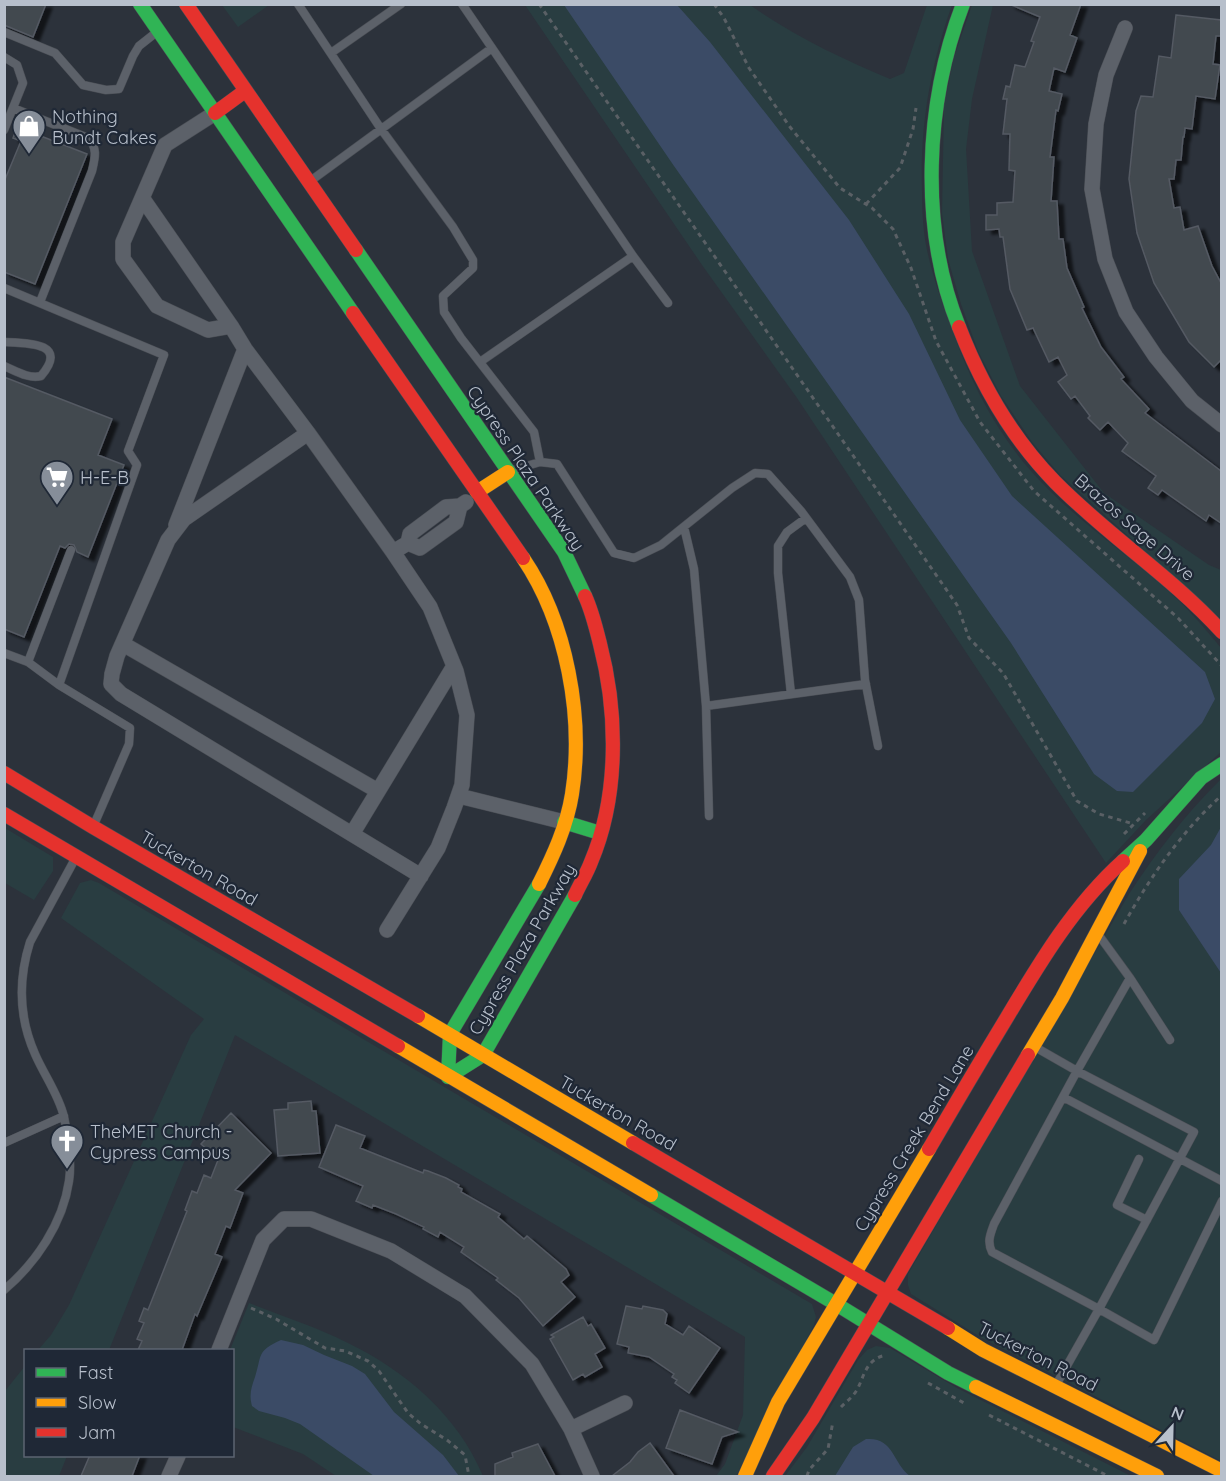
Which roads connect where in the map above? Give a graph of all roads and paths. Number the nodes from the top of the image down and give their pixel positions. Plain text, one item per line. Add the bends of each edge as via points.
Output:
1 (140, 4) edge
2 (186, 4) edge
3 (298, 4) edge
4 (401, 4) edge
5 (462, 4) edge
6 (539, 4) edge
7 (963, 4) edge
8 (1125, 28) dead end
9 (158, 31) junction
10 (4, 32) edge
11 (492, 48) junction
12 (331, 53) junction
13 (4, 57) edge
14 (245, 91) junction
15 (918, 98) dead end
16 (13, 108) junction
17 (215, 113) junction
18 (381, 129) junction
19 (4, 130) edge
20 (308, 182) junction
21 (143, 199) junction
22 (866, 204) dead end
23 (633, 256) junction
24 (4, 288) edge
25 (40, 302) junction
26 (668, 303) dead end
27 (231, 326) junction
28 (4, 342) edge
29 (245, 349) junction
30 (480, 362) junction
31 (4, 366) edge
32 (1221, 425) edge
33 (308, 433) junction
34 (540, 462) junction
35 (508, 472) junction
36 (477, 492) junction
37 (806, 518) junction
38 (684, 527) junction
39 (175, 528) junction
40 (71, 550) dead end
41 (393, 552) junction
42 (1221, 632) edge
43 (123, 644) junction
44 (4, 653) edge
45 (28, 662) junction
46 (454, 666) junction
47 (866, 684) junction
48 (59, 685) junction
49 (791, 694) junction
50 (706, 706) junction
51 (878, 746) dead end
52 (1221, 764) edge
53 (4, 773) edge
54 (378, 791) junction
55 (1221, 795) edge
56 (459, 796) junction
57 (4, 814) edge
58 (709, 816) dead end
59 (564, 822) junction
60 (1134, 824) dead end
61 (600, 833) junction
62 (352, 834) junction
63 (1146, 840) junction
64 (84, 842) junction
65 (421, 876) junction
66 (1124, 924) dead end
67 (387, 930) dead end
68 (1097, 934) junction
69 (1130, 978) junction
70 (450, 1034) junction
71 (1170, 1040) dead end
72 (1034, 1046) junction
73 (483, 1055) junction
74 (1077, 1071) junction
75 (448, 1077) junction
76 (1063, 1097) junction
77 (64, 1116) junction
78 (4, 1143) edge
79 (1139, 1159) dead end
80 (1179, 1160) junction
81 (1221, 1181) edge
82 (1221, 1201) edge
83 (1147, 1220) junction
84 (856, 1273) junction
85 (4, 1290) edge
86 (889, 1292) junction
87 (238, 1302) junction
88 (836, 1304) junction
89 (1099, 1309) junction
90 (868, 1326) junction
91 (219, 1349) edge
92 (875, 1359) dead end
93 (1056, 1386) junction
94 (625, 1403) dead end
95 (571, 1429) junction
96 (177, 1457) edge
97 (1221, 1471) edge
98 (169, 1476) edge
99 (469, 1476) edge
100 (592, 1476) edge
101 (745, 1476) edge
102 (772, 1476) edge
103 (807, 1476) edge
104 (1157, 1476) edge

1 - 9 street, Cypress Plaza Parkway
2 - 14 street, Cypress Plaza Parkway
3 - 12 lane
4 - 12 lane
5 - 11 lane
6 - 60 path via 957,605 969,638 1003,673 1077,801 1100,814
7 - 42 street, Brazos Sage Drive via 938,88 931,166 946,292 973,362 1018,439 1053,480 1086,512 1176,584
8 - 32 street via 1106,75 1096,124 1092,189 1104,259 1126,312 1156,357 1191,402
9 - 10 lane via 133,56 119,89 106,90 83,85 55,53
9 - 17 street, Cypress Plaza Parkway
11 - 18 lane
11 - 23 lane
12 - 18 lane
13 - 16 lane via 17,65 23,83
14 - 17 street
14 - 20 street, Cypress Plaza Parkway
15 - 22 path via 900,168
16 - 19 lane
16 - 25 lane via 88,138 95,149 92,171
17 - 21 street via 165,145
17 - 36 street, Cypress Plaza Parkway
18 - 20 lane
18 - 30 lane via 473,260 473,268 443,296 444,312
20 - 35 street, Cypress Plaza Parkway
21 - 27 street
21 - 27 street via 123,242 123,259 156,306 208,330
23 - 26 lane
23 - 30 lane
24 - 25 lane
25 - 48 lane via 164,355 128,451 137,465
27 - 29 street
28 - 31 lane via 46,347 50,353 41,376 25,375
29 - 33 street
29 - 39 street
30 - 34 lane via 534,432
33 - 39 street
33 - 41 street
34 - 35 lane
34 - 38 lane via 557,465 614,553 634,558 661,546
35 - 36 street
35 - 61 street, Cypress Plaza Parkway via 564,552 590,606 603,656 614,730 609,802
36 - 41 street via 460,506 446,507
36 - 59 street, Cypress Plaza Parkway via 531,570 555,619 569,674 576,731 572,795
37 - 38 lane via 768,474 755,473
37 - 47 lane via 850,577 859,600
37 - 49 lane via 787,532 778,546
38 - 50 lane via 694,569
39 - 43 street
40 - 45 lane
41 - 46 street via 430,607
43 - 54 street
43 - 62 street via 111,684 121,694
44 - 45 lane
45 - 48 lane
46 - 54 street
46 - 56 street via 467,715
47 - 49 lane
47 - 51 lane
48 - 64 lane via 130,728 129,744
49 - 50 lane
50 - 58 lane
52 - 63 street, Cypress Creek Bend Lane via 1201,778
53 - 64 street, Tuckerton Road
54 - 62 street
55 - 66 path via 1163,862
56 - 59 street
56 - 65 street via 438,848
57 - 64 street, Tuckerton Road
59 - 61 street
59 - 70 street, Cypress Plaza Parkway via 557,848 536,891
61 - 73 street, Cypress Plaza Parkway via 592,861 568,909
62 - 65 street
63 - 68 street, Cypress Creek Bend Lane
63 - 84 street, Cypress Creek Bend Lane via 1103,879 1042,959
64 - 70 street, Tuckerton Road
64 - 75 street, Tuckerton Road
64 - 77 lane via 30,942 21,985 28,1036
65 - 67 street
68 - 69 lane
68 - 72 street, Cypress Creek Bend Lane
69 - 71 lane
69 - 74 lane
70 - 73 street, Tuckerton Road
70 - 75 street, Cypress Plaza Parkway
72 - 74 lane
72 - 86 street, Cypress Creek Bend Lane
73 - 75 street, Cypress Plaza Parkway
73 - 84 street, Tuckerton Road
74 - 76 lane
74 - 80 lane via 1194,1132
75 - 88 street, Tuckerton Road
76 - 80 lane
76 - 89 lane via 994,1224 989,1247
77 - 78 lane
77 - 85 lane via 70,1162 65,1199 40,1250
79 - 83 lane via 1118,1205
80 - 81 lane
80 - 83 lane
82 - 89 lane via 1154,1340
83 - 89 lane
84 - 86 street, Tuckerton Road
84 - 88 street, Cypress Creek Bend Lane
86 - 90 street, Cypress Creek Bend Lane
86 - 93 street, Tuckerton Road via 983,1350
87 - 91 street
87 - 95 street via 263,1240 284,1219 311,1219 392,1251 465,1296 531,1364
87 - 99 path via 324,1348 345,1351 368,1361 408,1413 465,1455
88 - 90 street, Tuckerton Road
88 - 101 street, Cypress Creek Bend Lane via 778,1402
89 - 93 lane
90 - 102 street, Cypress Creek Bend Lane via 813,1418
90 - 104 street, Tuckerton Road via 948,1373
92 - 103 path via 836,1414 828,1449
93 - 97 street, Tuckerton Road
94 - 95 street
95 - 100 street
96 - 98 street

